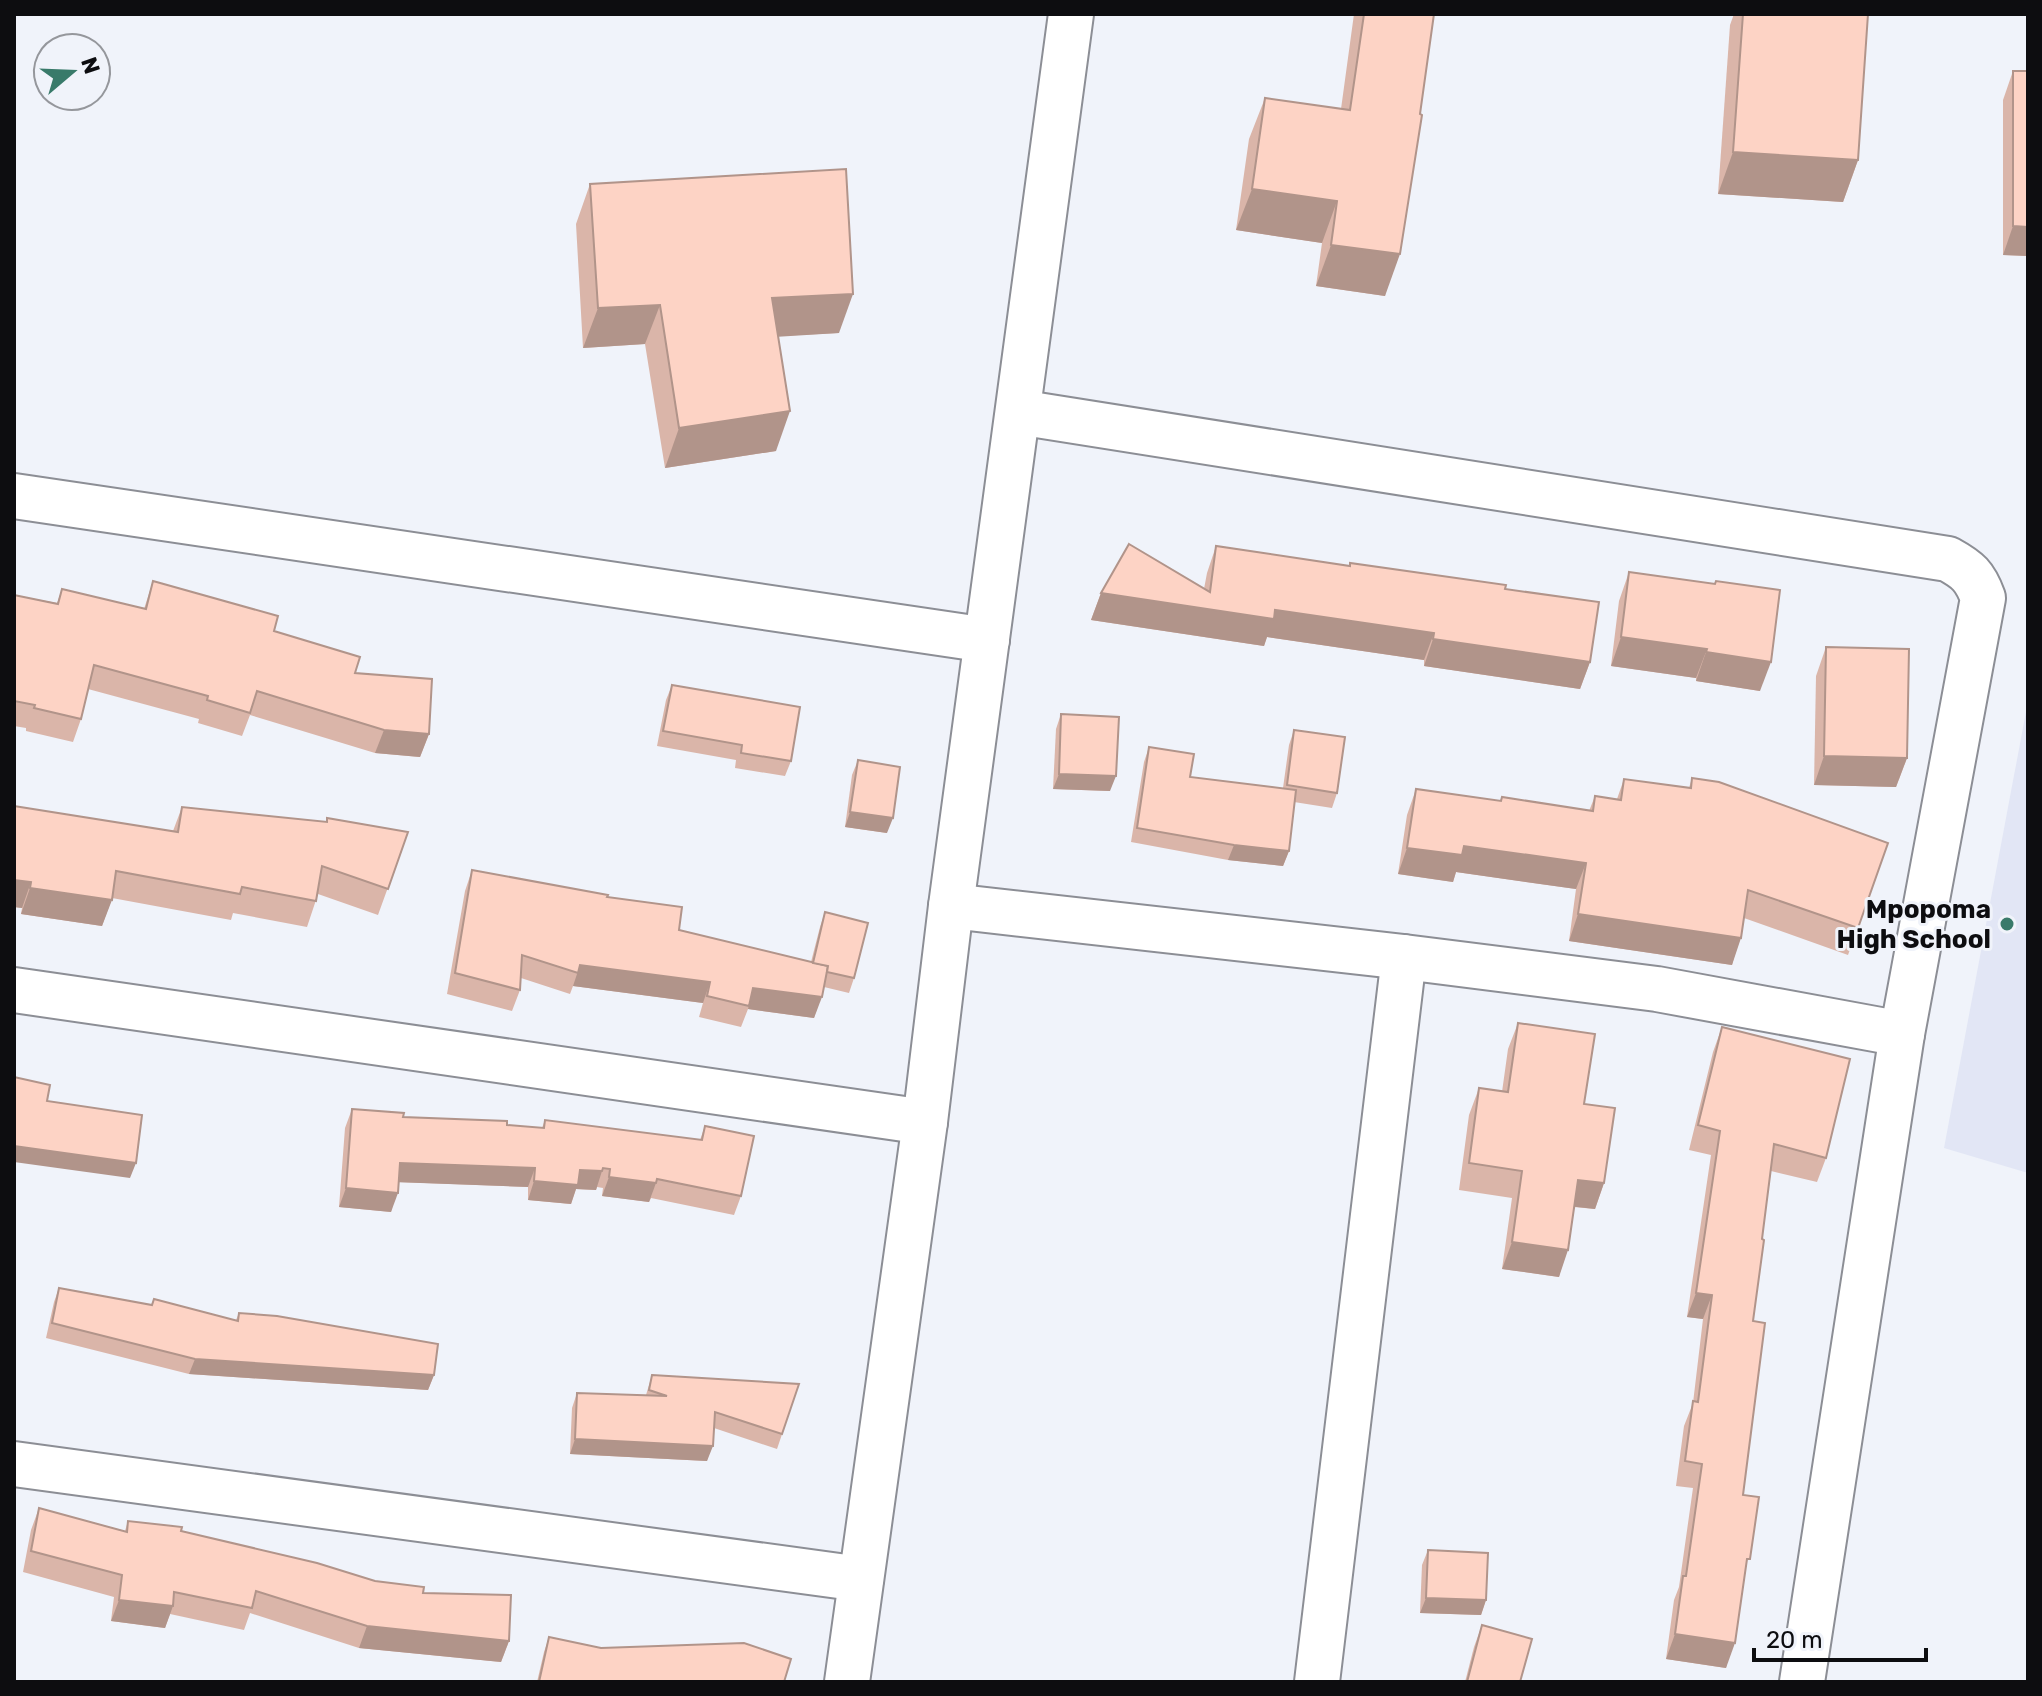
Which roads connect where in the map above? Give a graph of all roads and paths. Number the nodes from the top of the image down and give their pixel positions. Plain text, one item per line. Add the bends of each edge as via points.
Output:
1 (1071, 14) edge
2 (1018, 412) junction
3 (14, 496) edge
4 (987, 640) junction
5 (951, 906) junction
6 (1404, 957) junction
7 (14, 990) edge
8 (1902, 1034) junction
9 (925, 1122) junction
10 (14, 1464) edge
11 (861, 1579) junction
12 (847, 1682) edge
13 (1317, 1682) edge
14 (1802, 1682) edge

1 - 2 street
2 - 4 street
2 - 8 street via 1948,559 1963,567 1977,580 1983,598
3 - 4 street
4 - 5 street
5 - 6 street
5 - 9 street
6 - 8 street via 1657,989
6 - 13 street
7 - 9 street
8 - 14 street
9 - 11 street
10 - 11 street
11 - 12 street

